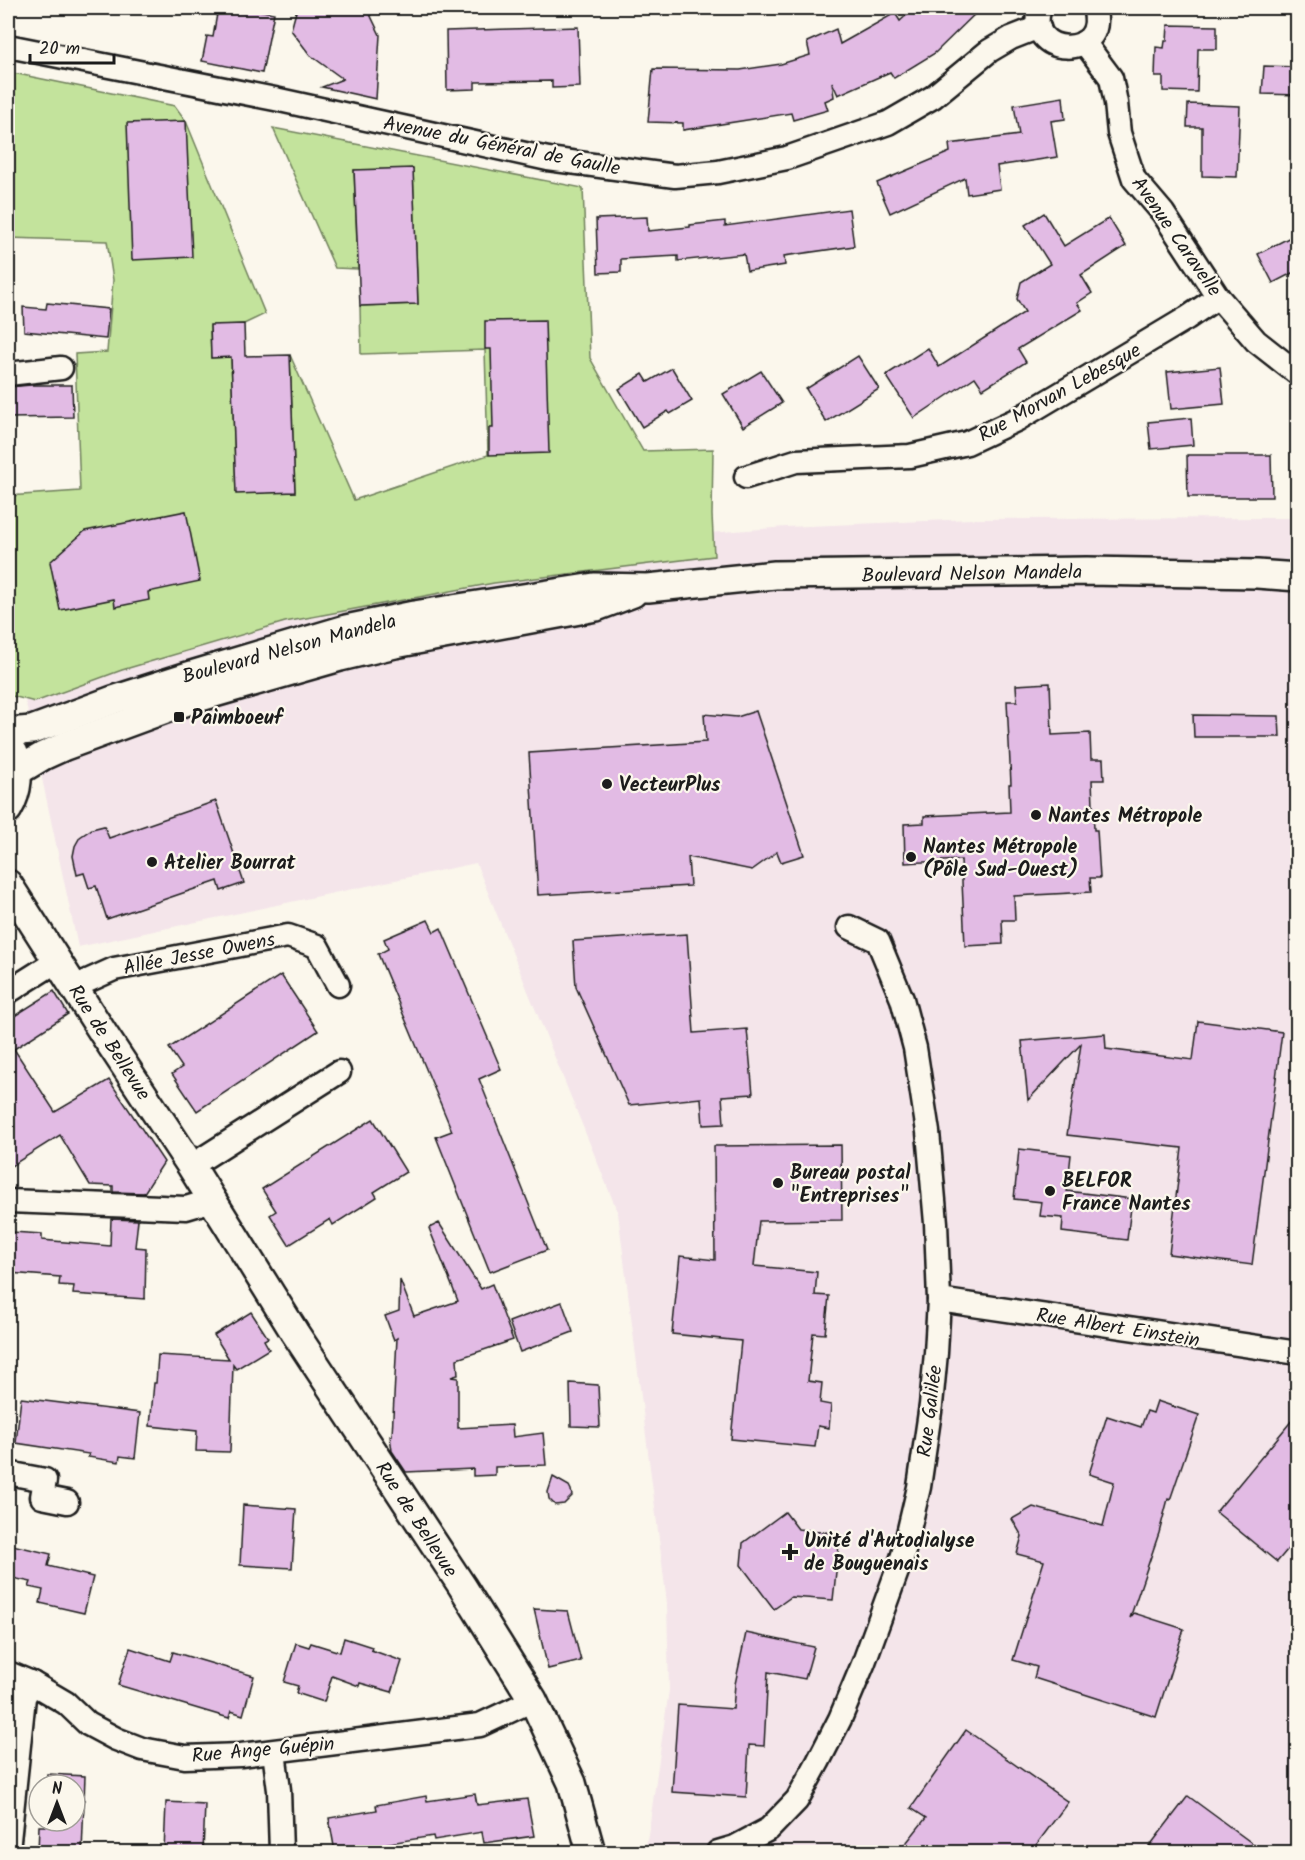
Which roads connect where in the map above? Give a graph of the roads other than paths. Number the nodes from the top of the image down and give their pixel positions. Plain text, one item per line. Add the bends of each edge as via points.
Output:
1 (1094, 8) edge
2 (1040, 17) edge
3 (1084, 42) junction
4 (8, 46) edge
5 (1218, 297) junction
6 (61, 368) dead end
7 (1295, 368) edge
8 (8, 374) edge
9 (746, 477) dead end
10 (1298, 577) edge
11 (648, 588) junction
12 (8, 732) edge
13 (8, 741) edge
14 (18, 771) junction
15 (8, 809) edge
16 (8, 884) edge
17 (849, 927) dead end
18 (57, 961) junction
19 (338, 985) dead end
20 (75, 987) junction
21 (8, 992) edge
22 (339, 1072) dead end
23 (191, 1166) junction
24 (213, 1200) junction
25 (8, 1201) edge
26 (939, 1300) junction
27 (1298, 1353) edge
28 (8, 1473) edge
29 (67, 1502) dead end
30 (8, 1673) edge
31 (32, 1683) junction
32 (533, 1700) junction
33 (274, 1752) junction
34 (8, 1850) edge
35 (281, 1852) edge
36 (591, 1852) edge
37 (718, 1852) edge

1 - 3 street via 1096,26
2 - 3 street via 1043,35 1050,42 1067,47
2 - 4 street, Avenue du Général de Gaulle via 989,51 933,97 888,123 788,158 675,176 548,159
3 - 5 street, Avenue Caravelle via 1111,78 1119,133 1134,179 1163,213
5 - 7 street, Avenue Caravelle via 1256,341
5 - 9 street, Rue Morvan Lebesque via 1018,419 966,443 910,456 796,461
6 - 8 street
10 - 11 street, Boulevard Nelson Mandela via 1087,571 775,575
11 - 12 street, Boulevard Nelson Mandela via 594,587 363,624 113,700 32,730
11 - 14 street, Boulevard Nelson Mandela via 596,607 340,657 190,700 65,746
13 - 14 street
14 - 15 street
16 - 18 street, Rue de Bellevue
17 - 26 street, Rue Galilée via 878,940 902,999 915,1048 928,1132
18 - 20 street, Rue de Bellevue
18 - 21 street
19 - 20 street, Allée Jesse Owens via 317,946 288,936 114,969
20 - 23 street, Rue de Bellevue
22 - 23 street
23 - 24 street, Rue de Bellevue
24 - 25 street via 186,1208
24 - 32 street, Rue de Bellevue
26 - 27 street, Rue Albert Einstein
26 - 37 street, Rue Galilée via 931,1405 919,1487 903,1555 864,1662 840,1719 797,1800 769,1828
28 - 29 street via 45,1480 42,1497
30 - 31 street, Rue Ange Guépin
31 - 33 street, Rue Ange Guépin via 66,1703 88,1724 142,1749 184,1757
31 - 34 street via 24,1697
32 - 33 street, Rue Ange Guépin via 480,1725
32 - 36 street, Rue de Bellevue via 572,1783
33 - 35 street

